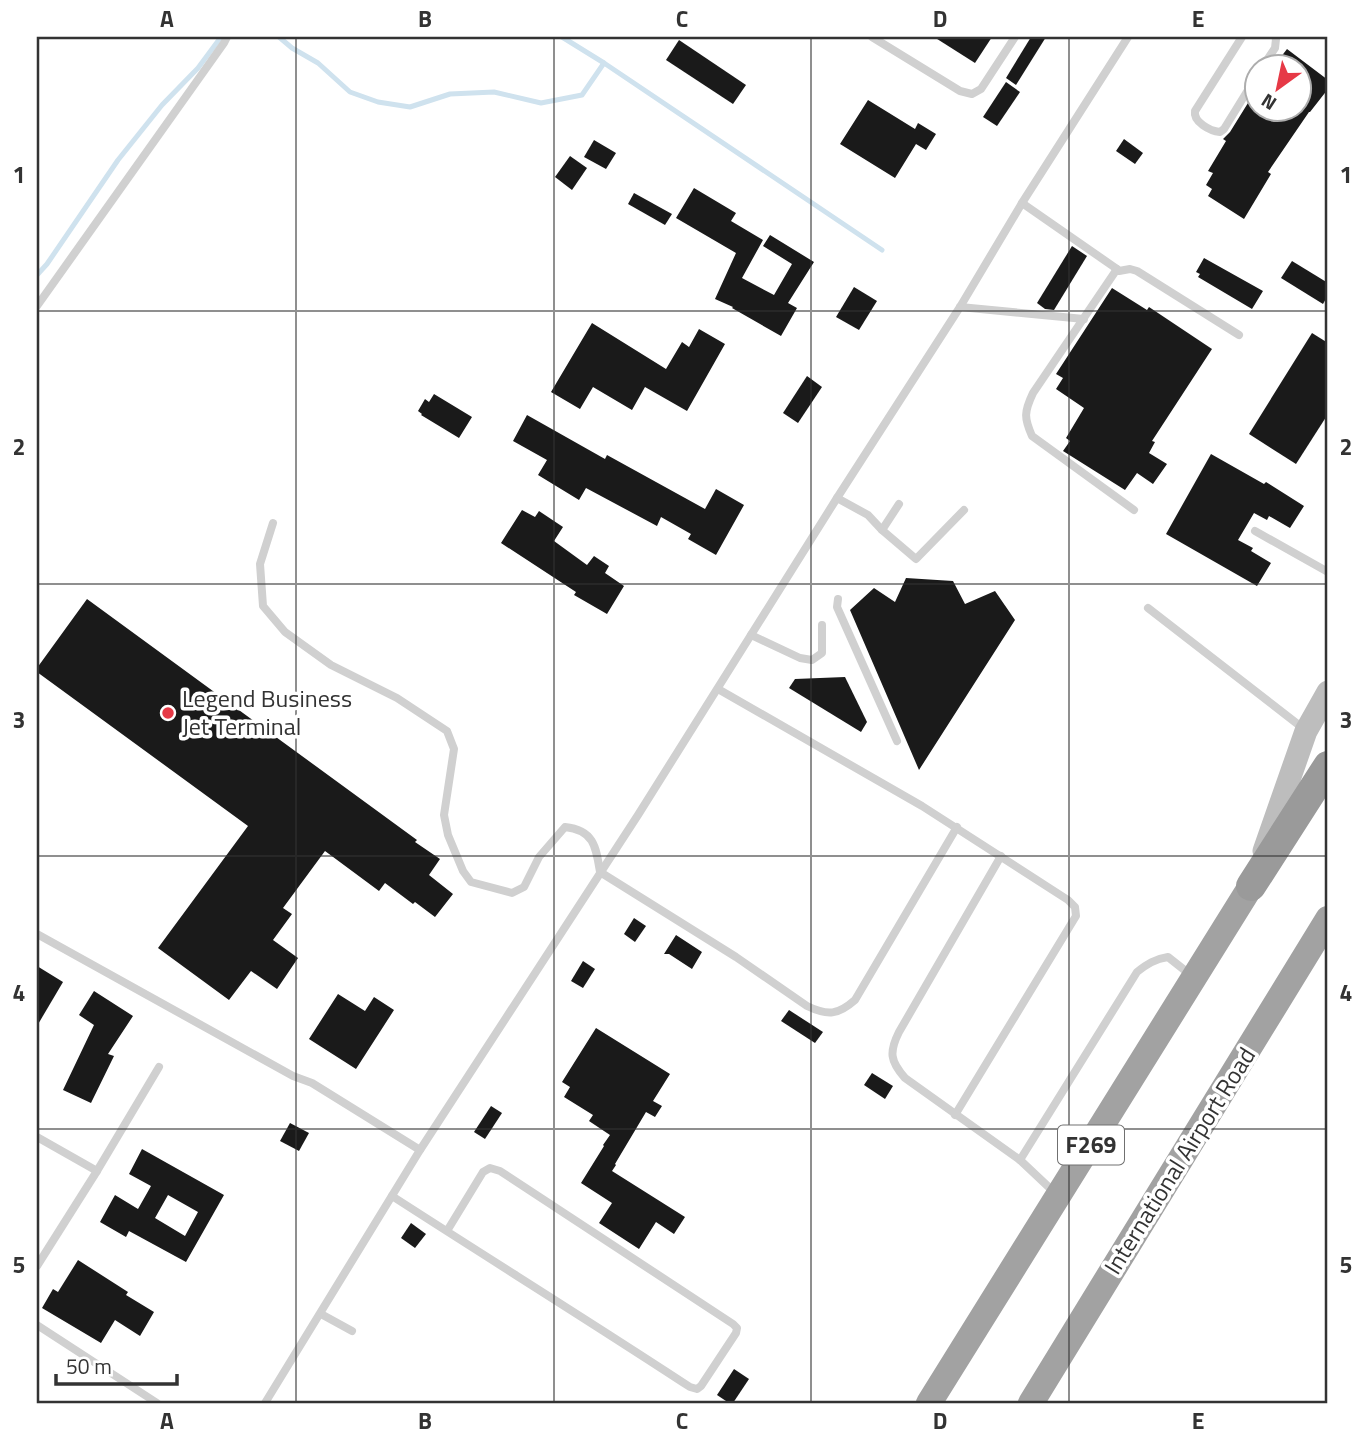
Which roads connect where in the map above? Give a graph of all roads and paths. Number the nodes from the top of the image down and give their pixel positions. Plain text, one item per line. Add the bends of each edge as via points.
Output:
1 (227, 37) edge
2 (872, 37) edge
3 (1015, 37) edge
4 (1128, 37) edge
5 (1242, 37) edge
6 (1242, 100) edge
7 (1022, 203) junction
8 (1117, 269) junction
9 (37, 306) edge
10 (960, 307) junction
11 (1084, 319) junction
12 (1238, 335) dead end
13 (837, 498) junction
14 (899, 504) dead end
15 (964, 510) dead end
16 (1134, 510) dead end
17 (273, 523) dead end
18 (882, 530) junction
19 (1255, 531) dead end
20 (1328, 572) edge
21 (838, 599) dead end
22 (1148, 608) dead end
23 (822, 625) dead end
24 (751, 635) junction
25 (718, 688) junction
26 (1328, 692) edge
27 (1306, 731) junction
28 (897, 741) dead end
29 (1328, 766) edge
30 (957, 827) junction
31 (1001, 856) junction
32 (600, 872) junction
33 (1251, 886) junction
34 (1328, 919) edge
35 (37, 934) edge
36 (1194, 978) junction
37 (159, 1067) dead end
38 (955, 1115) junction
39 (37, 1137) edge
40 (421, 1150) junction
41 (1020, 1160) junction
42 (97, 1171) junction
43 (392, 1196) junction
44 (1059, 1197) junction
45 (447, 1231) junction
46 (37, 1266) edge
47 (321, 1314) junction
48 (37, 1325) edge
49 (352, 1331) dead end
50 (156, 1403) edge
51 (265, 1403) edge
52 (929, 1403) edge
53 (1031, 1403) edge

1 - 9 lane
2 - 3 lane via 972,94 981,89
4 - 7 lane
5 - 6 lane via 1194,116 1220,132
7 - 8 lane
7 - 10 lane
8 - 11 lane
8 - 12 lane via 1137,271
10 - 11 lane
10 - 13 lane
11 - 16 lane via 1033,393 1026,422 1032,436 1047,449
13 - 18 lane via 868,515
13 - 24 lane
14 - 18 lane
15 - 18 lane via 916,559
17 - 32 lane via 260,564 263,606 285,632 331,665 397,698 447,731 454,749 444,815 448,835 471,882 512,893 524,887 539,857 565,827 588,835 597,851
19 - 20 lane
21 - 28 lane via 837,607
22 - 27 lane
23 - 24 lane via 822,653 812,660
24 - 25 lane
25 - 30 lane
25 - 32 lane
26 - 27 main road
27 - 33 main road
29 - 33 highway, F269
30 - 31 lane
30 - 32 lane via 855,1000 832,1013 807,1006
31 - 38 lane via 893,1045 892,1056 905,1078
31 - 38 lane via 1068,900 1076,916
32 - 40 lane
33 - 36 highway, F269
34 - 53 highway, International Airport Road
35 - 40 lane via 312,1083
36 - 41 lane via 1168,957 1137,972
36 - 44 highway, F269
37 - 42 lane
38 - 41 lane
39 - 42 lane
40 - 43 lane
41 - 44 lane
42 - 46 lane
43 - 45 lane
43 - 47 lane
44 - 52 highway, F269
45 - 45 lane via 483,1171 500,1171 733,1324 736,1333 701,1386 690,1387
47 - 49 lane
47 - 51 lane
48 - 50 lane

